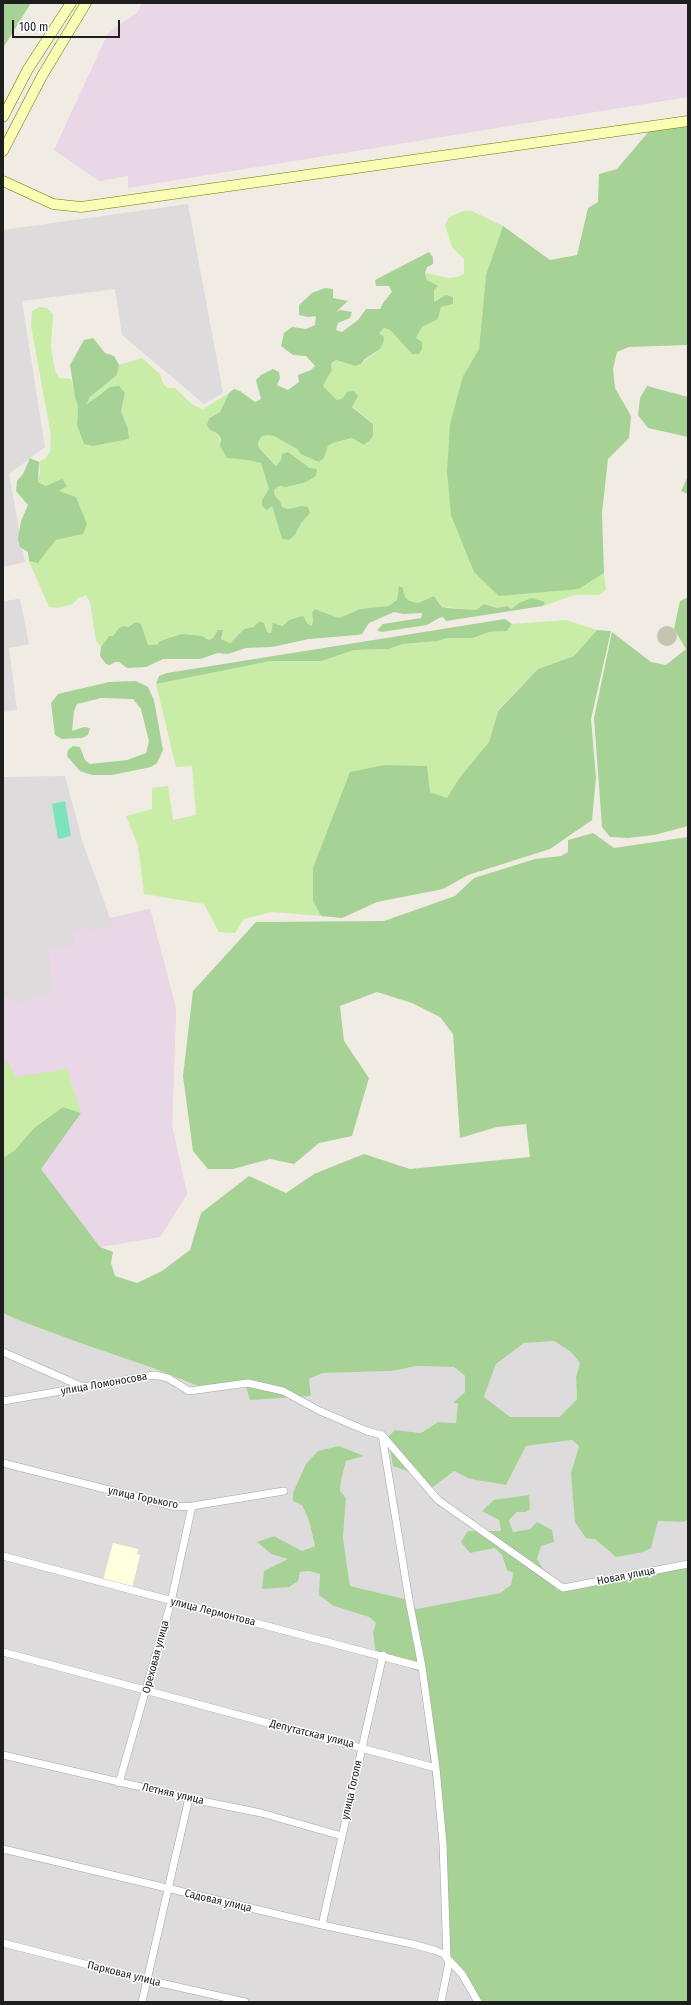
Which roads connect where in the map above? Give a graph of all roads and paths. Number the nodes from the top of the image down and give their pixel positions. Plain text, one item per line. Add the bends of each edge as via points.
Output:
1 (71, 3) edge
2 (86, 3) edge
3 (3, 116) edge
4 (688, 121) edge
5 (3, 151) edge
6 (3, 181) edge
7 (3, 1352) edge
8 (83, 1387) junction
9 (3, 1401) edge
10 (382, 1435) junction
11 (3, 1463) edge
12 (284, 1491) dead end
13 (192, 1506) junction
14 (3, 1556) edge
15 (688, 1564) edge
16 (171, 1602) junction
17 (3, 1652) edge
18 (382, 1655) junction
19 (422, 1667) junction
20 (147, 1690) junction
21 (362, 1747) junction
22 (3, 1754) edge
23 (436, 1768) junction
24 (119, 1782) junction
25 (189, 1798) junction
26 (342, 1836) junction
27 (3, 1849) edge
28 (168, 1889) junction
29 (322, 1926) junction
30 (3, 1943) edge
31 (447, 1958) junction
32 (147, 1980) junction
33 (142, 2002) edge
34 (245, 2002) edge
35 (441, 2002) edge
36 (478, 2002) edge

1 - 3 street via 45,42
2 - 5 street via 42,76
4 - 6 street via 81,207 53,204
7 - 8 street
8 - 9 street, улица Ломоносова
8 - 10 street, улица Ломоносова via 154,1375 168,1378 189,1391 248,1383 283,1392
10 - 15 street, Новая улица via 438,1500 563,1588
10 - 19 street
11 - 13 street, улица Горького via 162,1504 176,1507
12 - 13 street, улица Горького
13 - 16 street, Ореховая улица
14 - 16 street, улица Лермонтова
16 - 18 street, улица Лермонтова
16 - 20 street, Ореховая улица
17 - 20 street, Депутатская улица
18 - 19 street, улица Лермонтова
18 - 21 street, улица Гоголя
19 - 23 street
20 - 21 street, Депутатская улица
20 - 24 street, Ореховая улица
21 - 23 street, Депутатская улица
21 - 26 street, улица Гоголя
22 - 24 street, Летняя улица
23 - 31 street via 443,1844
24 - 25 street, Летняя улица
25 - 26 street, Летняя улица via 261,1813
25 - 28 street
26 - 29 street, улица Гоголя
27 - 28 street, Садовая улица
28 - 29 street, Садовая улица
28 - 32 street
29 - 31 street, Садовая улица via 412,1944 434,1950
30 - 32 street, Парковая улица
31 - 35 street via 449,1968
31 - 36 street, Садовая улица via 462,1974
32 - 33 street
32 - 34 street, Парковая улица

